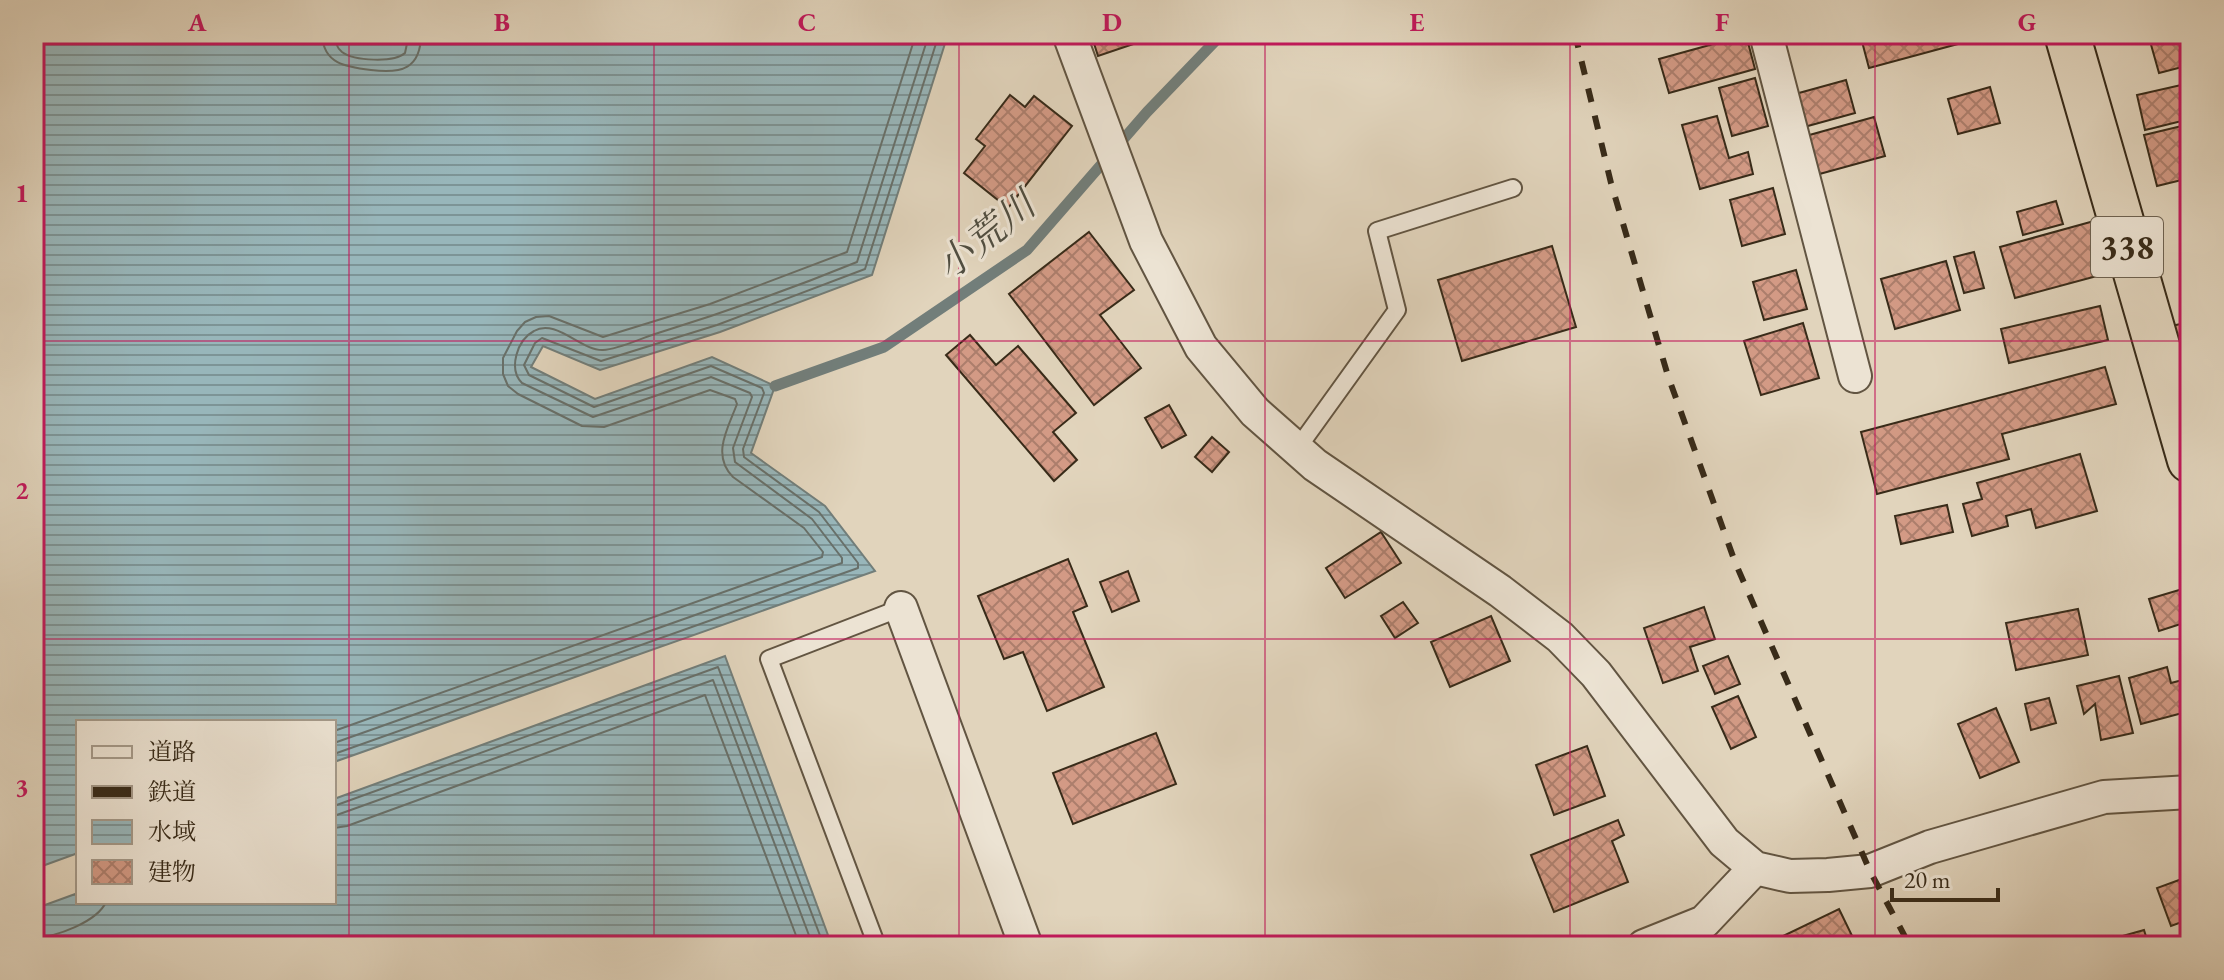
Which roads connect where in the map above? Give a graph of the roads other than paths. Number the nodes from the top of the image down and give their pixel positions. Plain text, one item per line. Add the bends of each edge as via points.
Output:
1 (1069, 34) edge
2 (1766, 34) edge
3 (2067, 34) edge
4 (1513, 188) dead end
5 (1855, 376) dead end
6 (1297, 449) junction
7 (2190, 460) edge
8 (901, 608) joint
9 (2190, 792) edge
10 (1755, 868) junction
11 (1710, 934) edge
12 (877, 946) edge
13 (1026, 946) edge
14 (1644, 946) edge

1 - 6 street via 1146,241 1201,347 1255,412
2 - 5 street
3 - 7 highway, 338
4 - 6 lane via 1377,231 1397,310
6 - 10 street via 1560,637 1596,674 1724,842
8 - 12 lane via 769,659
8 - 13 street
9 - 10 street via 2104,797 1930,847 1870,871 1790,876
10 - 11 street
11 - 14 street

